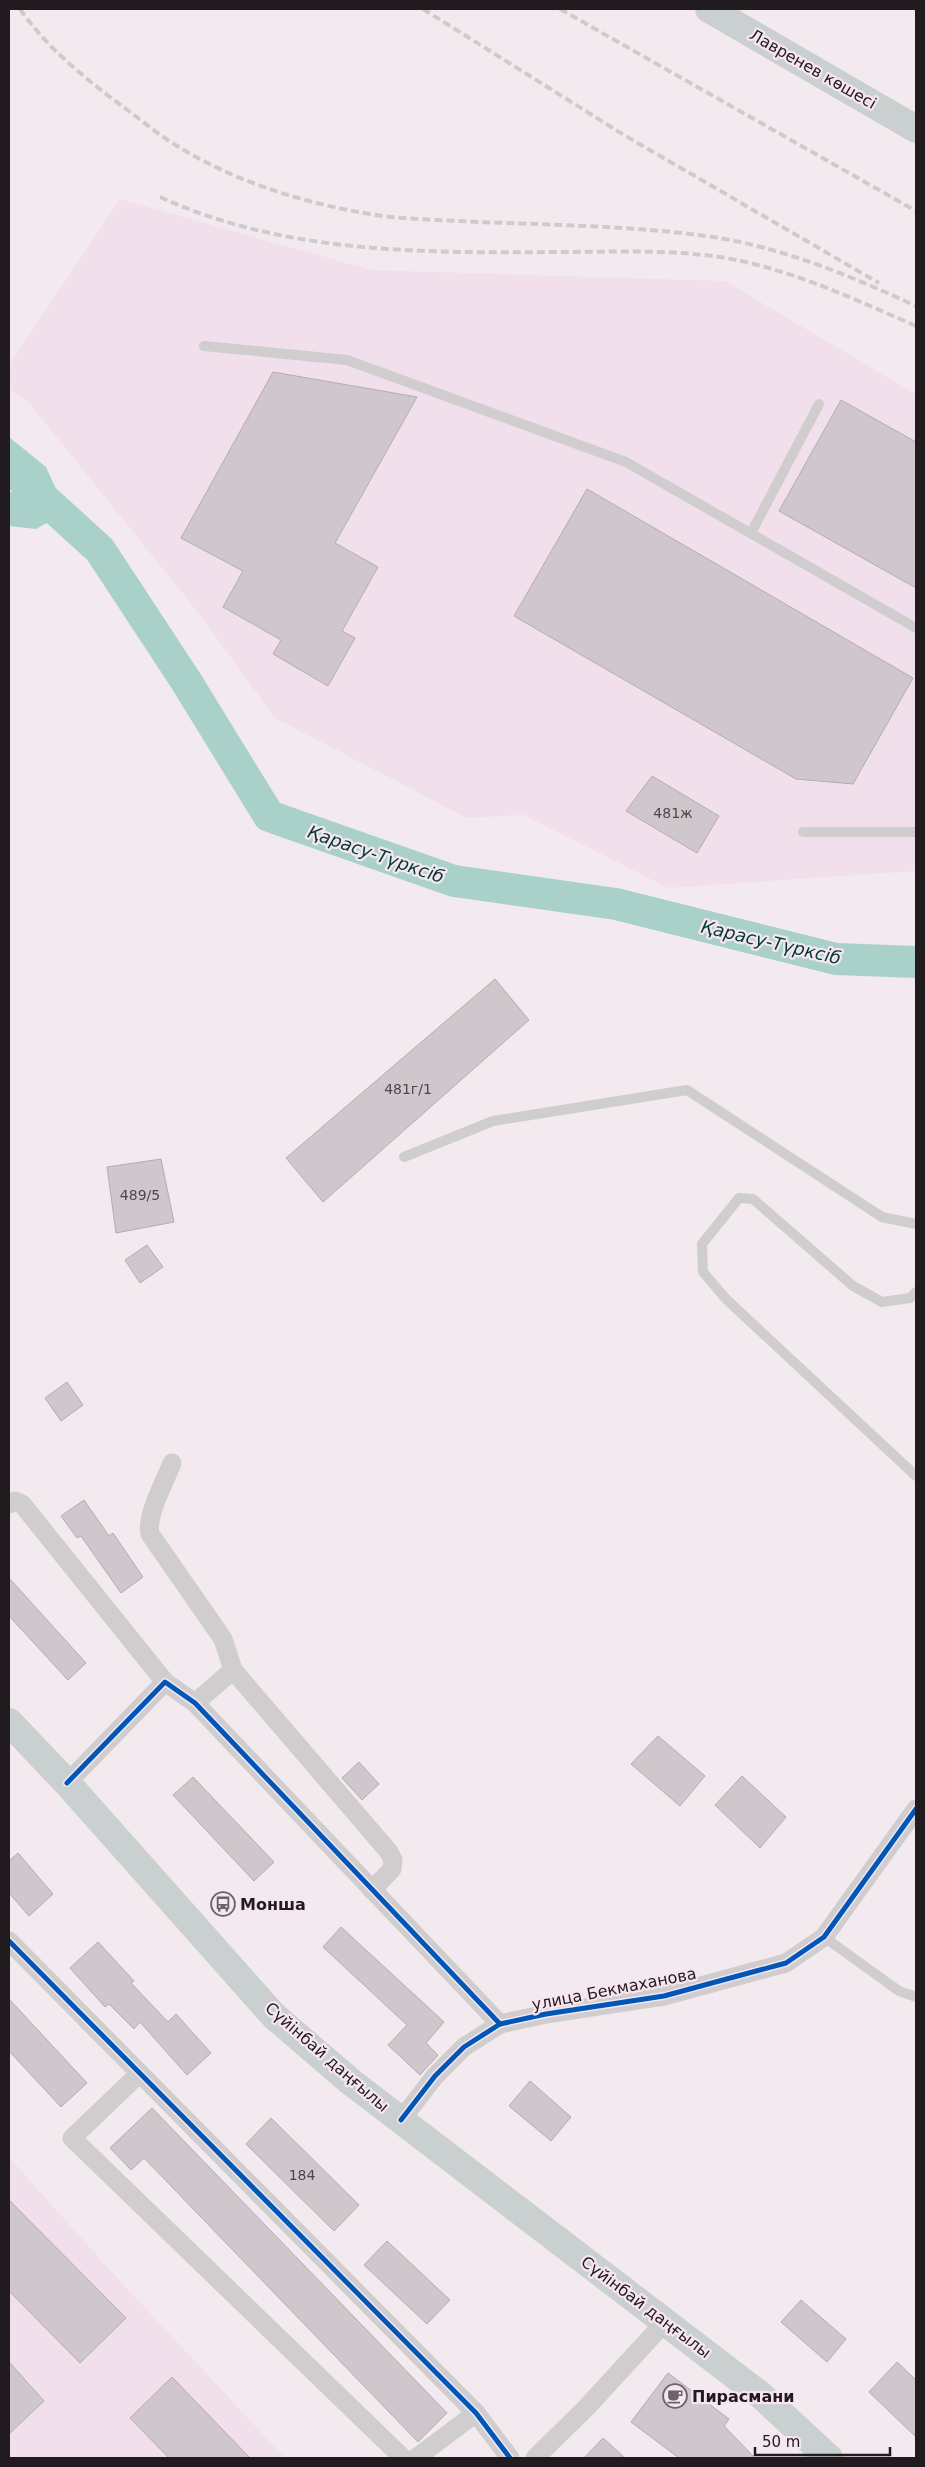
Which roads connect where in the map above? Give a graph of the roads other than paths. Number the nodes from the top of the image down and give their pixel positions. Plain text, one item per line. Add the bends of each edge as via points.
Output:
1 (709, 9) edge
2 (916, 129) edge
3 (204, 346) dead end
4 (818, 404) dead end
5 (751, 534) junction
6 (916, 628) edge
7 (803, 832) dead end
8 (916, 832) edge
9 (404, 1157) dead end
10 (916, 1224) edge
11 (916, 1292) edge
12 (172, 1463) dead end
13 (916, 1476) edge
14 (9, 1504) edge
15 (233, 1670) junction
16 (165, 1682) junction
17 (195, 1703) junction
18 (9, 1722) edge
19 (67, 1783) junction
20 (916, 1809) edge
21 (372, 1890) junction
22 (824, 1937) junction
23 (9, 1941) edge
24 (916, 1997) edge
25 (500, 2024) junction
26 (140, 2073) junction
27 (401, 2120) junction
28 (665, 2322) junction
29 (476, 2413) junction
30 (403, 2458) edge
31 (416, 2458) edge
32 (510, 2458) edge
33 (535, 2458) edge
34 (829, 2458) edge

1 - 2 main road, Лавренев көшесі
3 - 5 lane via 347,360 626,462
4 - 5 lane
5 - 6 lane
7 - 8 lane
9 - 10 lane via 493,1121 687,1090 882,1217
11 - 13 lane via 910,1298 882,1302 853,1286 753,1199 739,1198 702,1244 704,1272 726,1299
12 - 15 street via 151,1515 150,1534 223,1639
14 - 16 street via 15,1501 22,1504
15 - 17 street
15 - 21 street via 388,1852 393,1860 392,1869
16 - 17 street
16 - 19 street
17 - 21 street
18 - 19 main road, Сүйінбай даңғылы
19 - 27 main road, Сүйінбай даңғылы via 274,2016
20 - 22 street, улица Бекмаханова
21 - 25 street
22 - 24 lane via 899,1991
22 - 25 street, улица Бекмаханова via 786,1963 664,1996
23 - 26 street
25 - 27 street, улица Бекмаханова via 464,2047 435,2076
26 - 29 street
26 - 30 street via 72,2138
27 - 28 main road, Сүйінбай даңғылы
28 - 33 street
28 - 34 main road, Сүйінбай даңғылы via 763,2396
29 - 31 street
29 - 32 street

